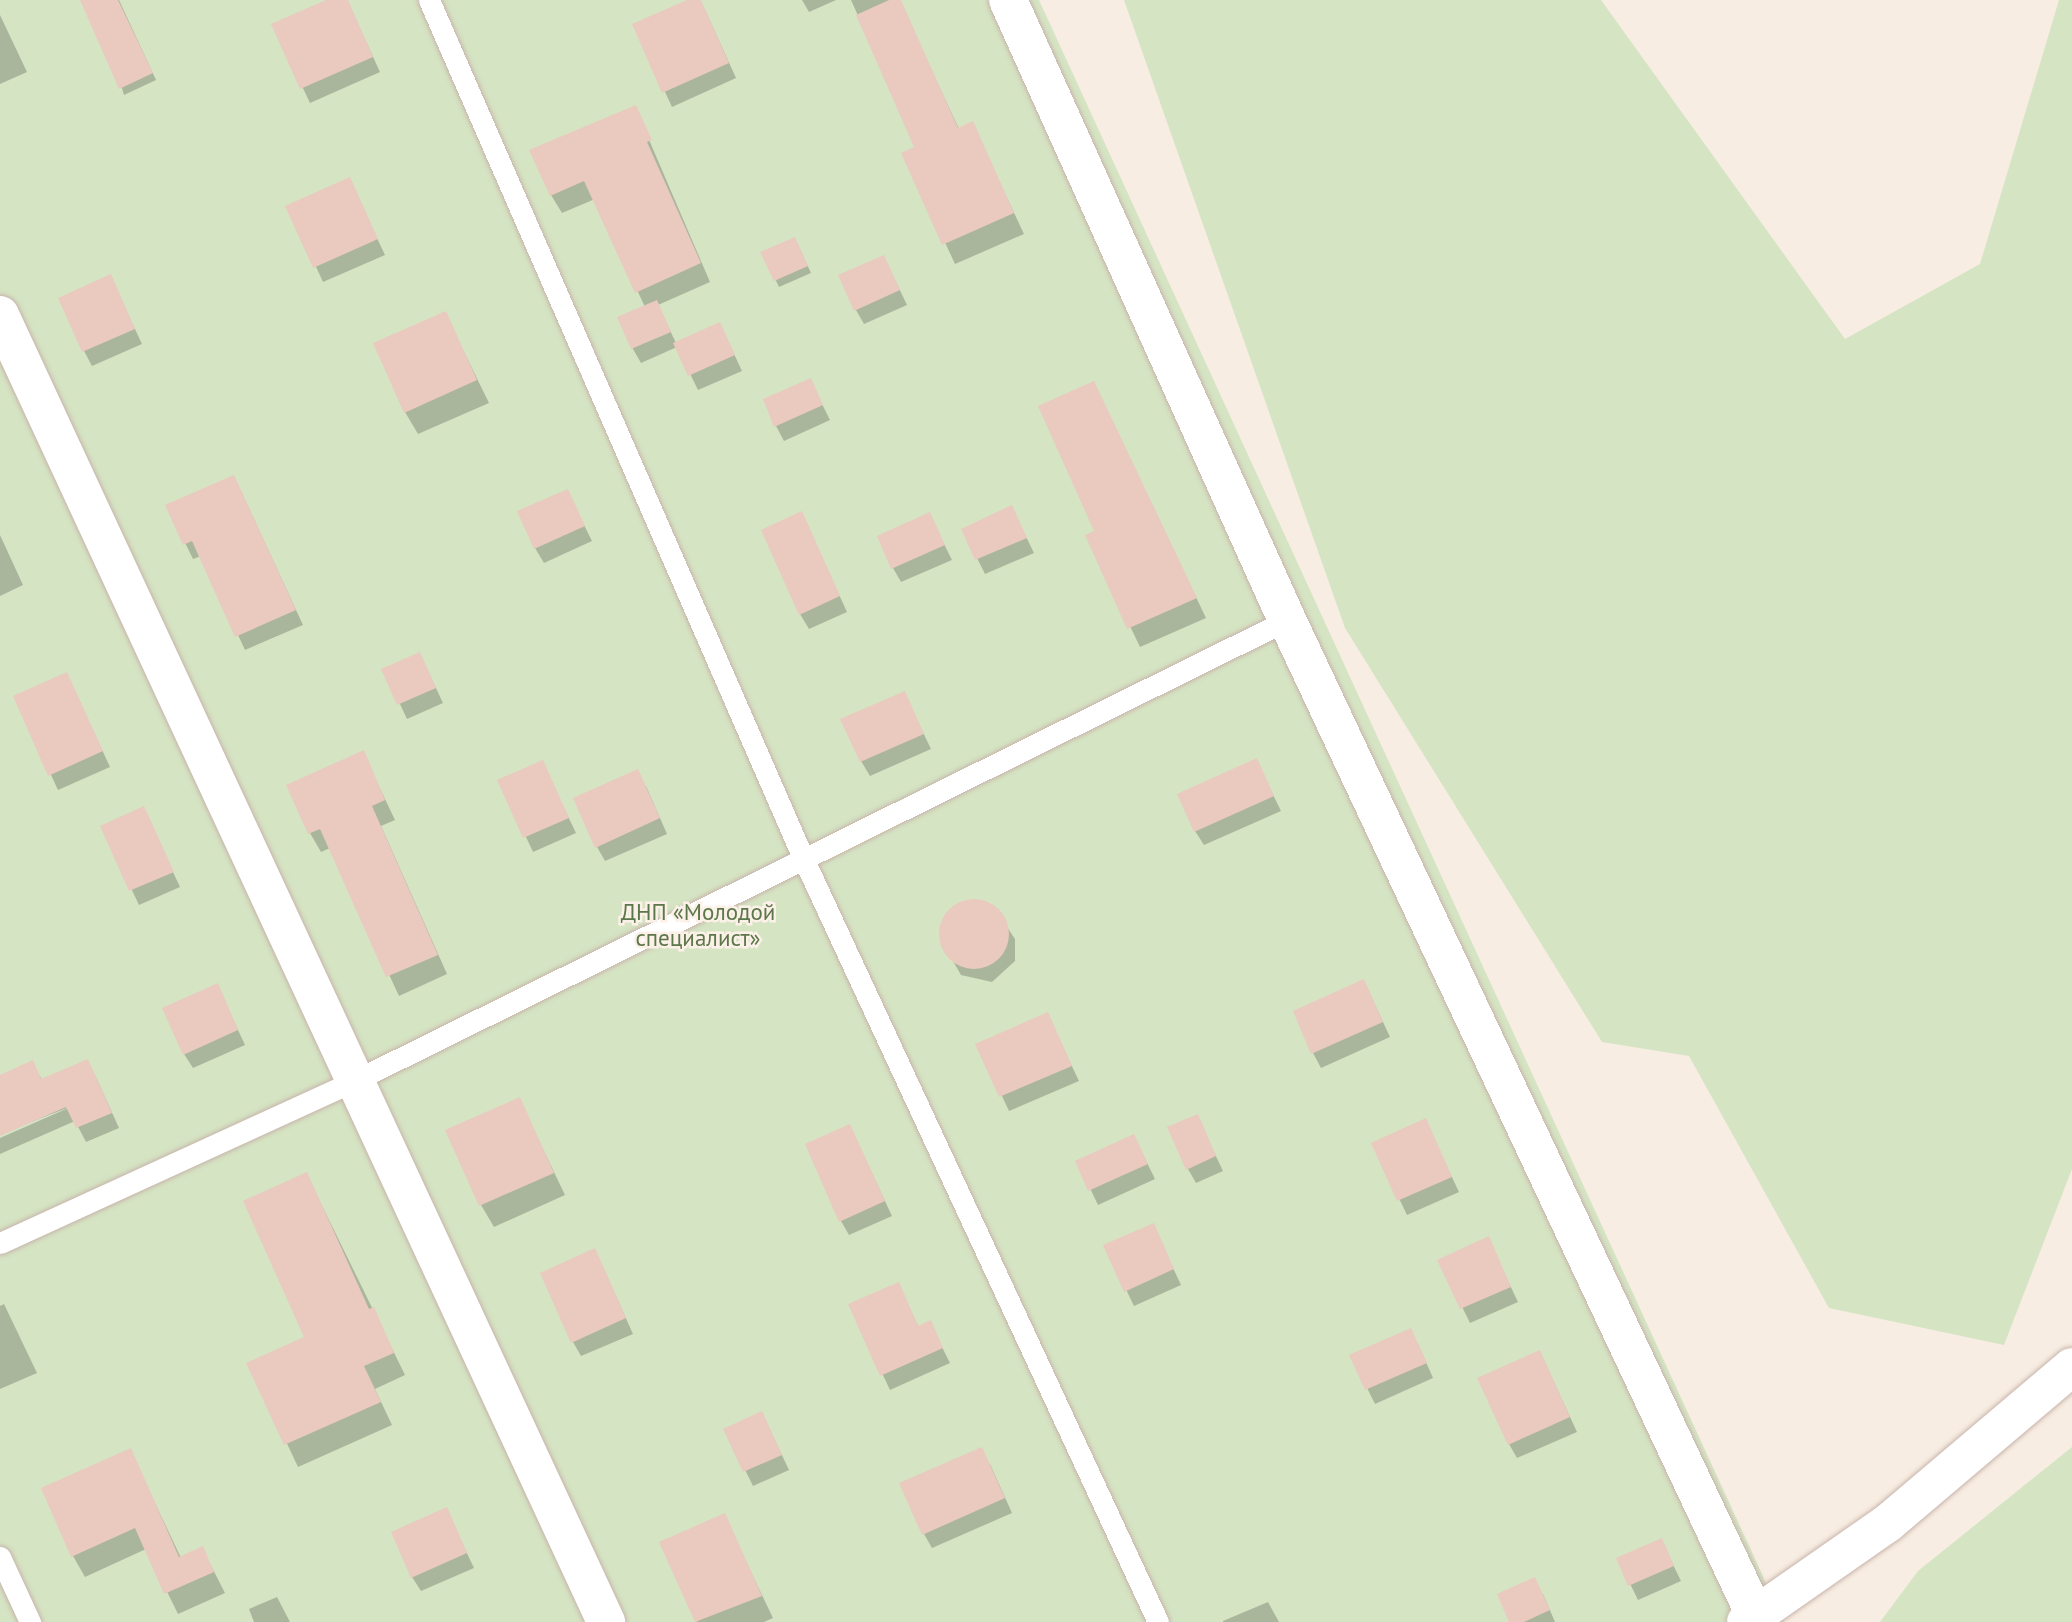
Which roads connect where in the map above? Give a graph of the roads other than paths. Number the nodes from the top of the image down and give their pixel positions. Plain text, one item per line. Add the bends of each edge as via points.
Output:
1 (429, 0) edge
2 (1008, 0) edge
3 (0, 315) edge
4 (1287, 620) junction
5 (804, 860) junction
6 (356, 1080) junction
7 (0, 1244) edge
8 (2072, 1367) edge
9 (0, 1557) edge
10 (1750, 1618) edge
11 (30, 1622) edge
12 (606, 1622) edge
13 (1158, 1622) edge

1 - 5 lane
2 - 4 street
3 - 6 street
4 - 5 lane
4 - 10 street
5 - 6 lane
5 - 13 lane
6 - 7 lane
6 - 12 street
8 - 10 street via 1888,1523
9 - 11 lane

